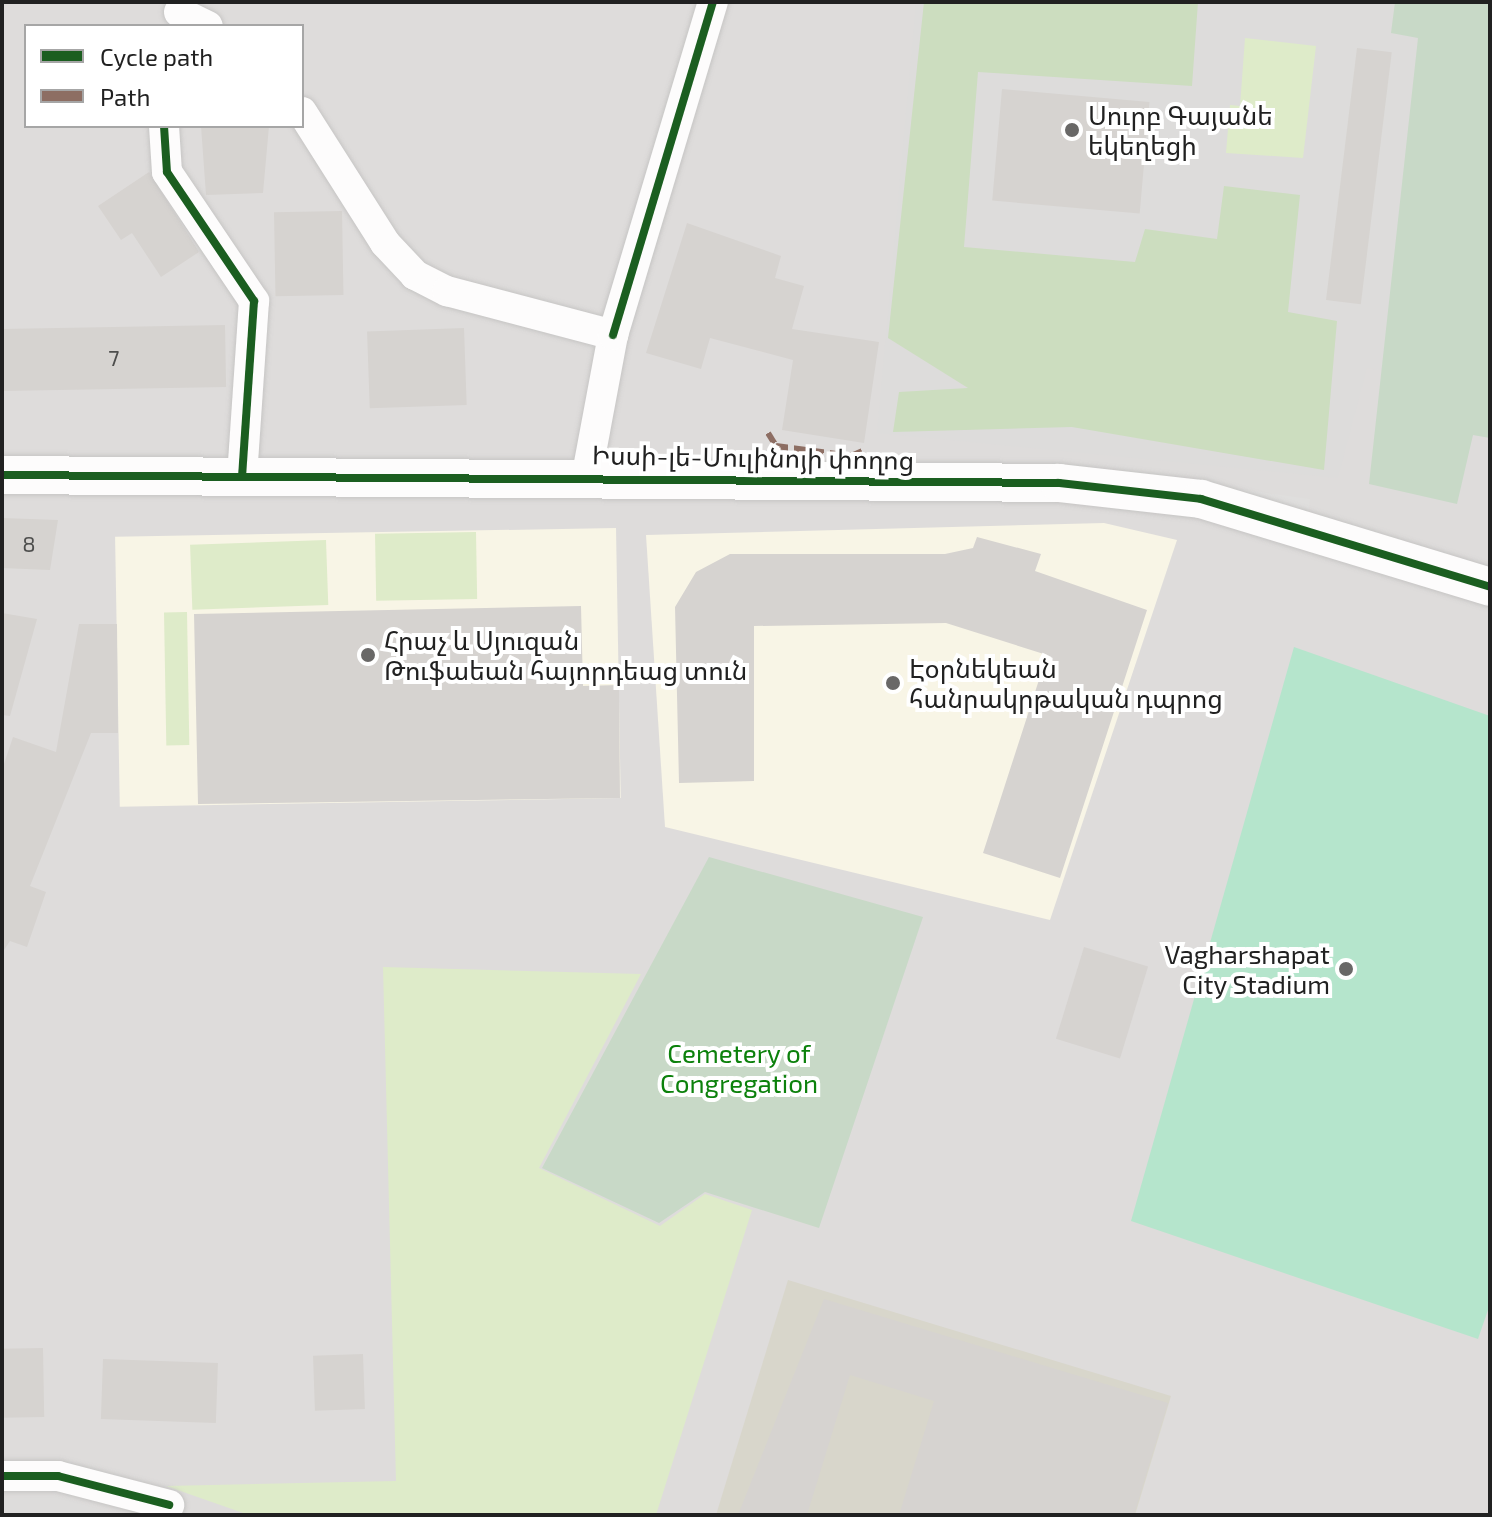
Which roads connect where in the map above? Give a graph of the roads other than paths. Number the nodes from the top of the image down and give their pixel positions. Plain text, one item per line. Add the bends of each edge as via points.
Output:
1 (713, 2) edge
2 (176, 13) edge
3 (203, 24) edge
4 (304, 115) edge
5 (164, 128) edge
6 (613, 335) junction
7 (587, 474) junction
8 (2, 475) edge
9 (242, 477) junction
10 (1490, 587) edge
11 (2, 1476) edge
12 (169, 1505) dead end

1 - 6 street
2 - 3 street
4 - 6 street via 385,243 415,275 447,291
5 - 9 street via 167,172 254,301
6 - 7 street
7 - 9 street, Իսսի-լե-Մուլինոյի փողոց
7 - 10 street, Իսսի-լե-Մուլինոյի փողոց via 1059,483 1201,499
8 - 9 street, Իսսի-լե-Մուլինոյի փողոց
11 - 12 street via 58,1476

